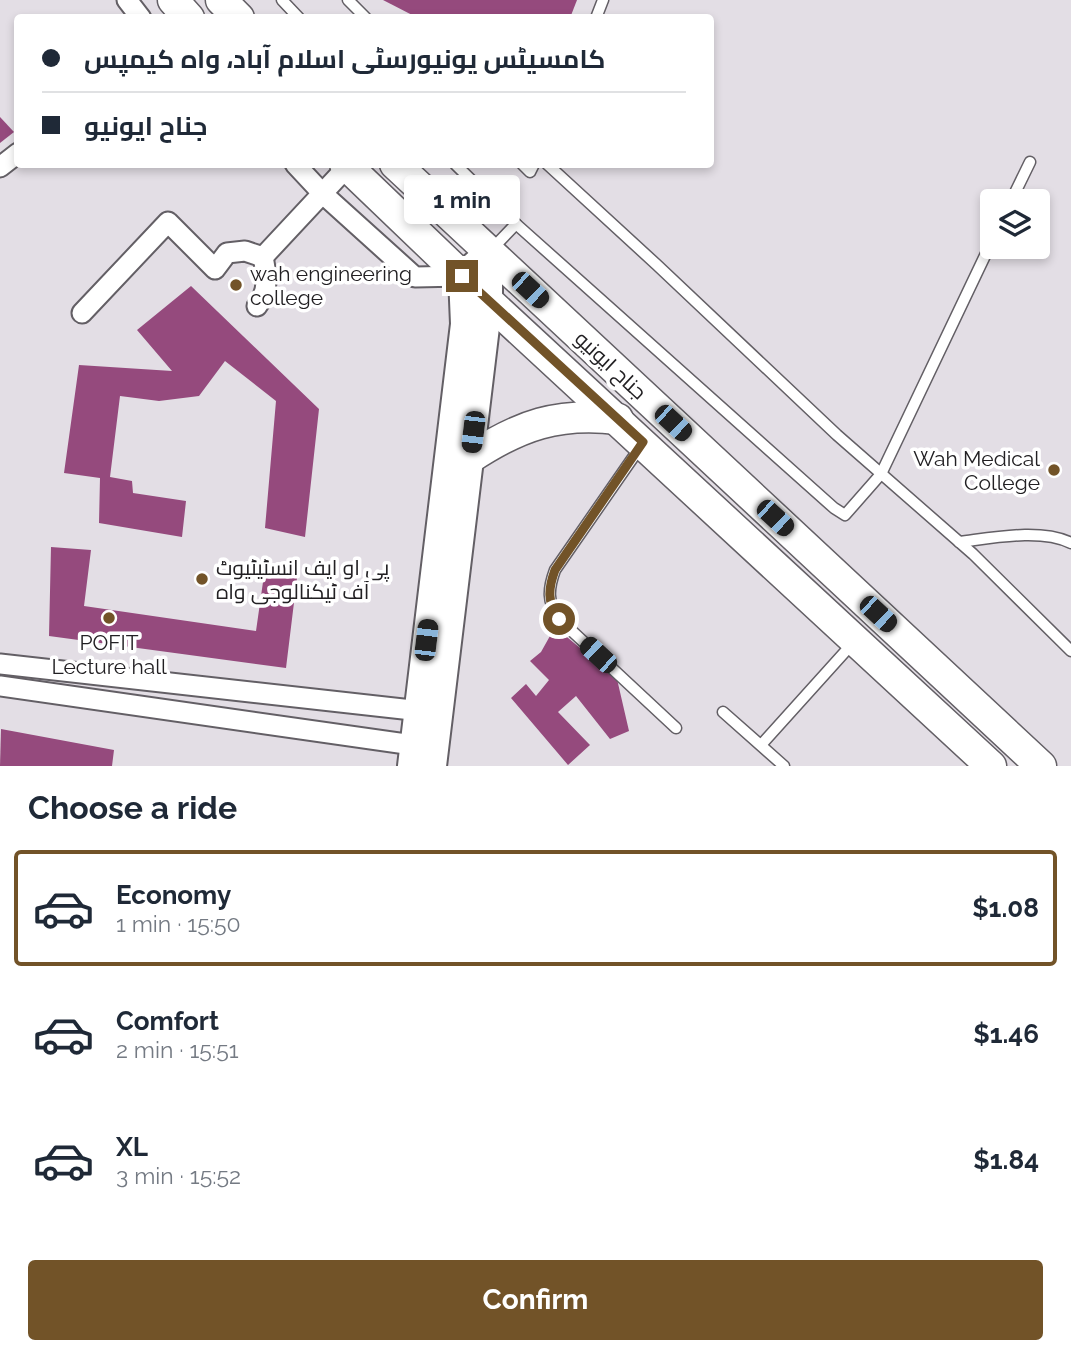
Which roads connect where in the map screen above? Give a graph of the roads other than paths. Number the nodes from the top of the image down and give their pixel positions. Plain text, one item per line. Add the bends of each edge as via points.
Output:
1 (127, 0) edge
2 (221, 0) edge
3 (282, 0) edge
4 (348, 0) edge
5 (138, 14) edge
6 (235, 14) edge
7 (295, 14) edge
8 (362, 14) edge
9 (14, 156) edge
10 (1030, 162) dead end
11 (0, 167) edge
12 (299, 168) edge
13 (344, 168) edge
14 (348, 168) edge
15 (399, 168) edge
16 (459, 168) edge
17 (551, 168) edge
18 (1017, 189) edge
19 (323, 194) junction
20 (516, 224) junction
21 (489, 252) junction
22 (264, 257) junction
23 (983, 259) edge
24 (462, 276) junction
25 (489, 302) junction
26 (257, 306) dead end
27 (82, 313) dead end
28 (618, 419) junction
29 (643, 442) junction
30 (459, 457) junction
31 (881, 474) junction
32 (959, 542) junction
33 (1071, 543) edge
34 (856, 640) junction
35 (1071, 651) edge
36 (0, 664) edge
37 (0, 686) edge
38 (428, 711) junction
39 (723, 712) dead end
40 (676, 728) dead end
41 (761, 745) junction
42 (423, 756) edge
43 (785, 766) edge
44 (991, 766) edge
45 (1041, 766) edge

1 - 5 street
2 - 6 main road
3 - 7 lane
4 - 8 lane
9 - 11 street
10 - 18 lane
12 - 19 street
13 - 19 street
14 - 24 main road, جناح ایونیو
15 - 21 main road, جناح ایونیو
16 - 20 lane
17 - 31 lane
19 - 22 street
19 - 24 street via 415,277
20 - 21 lane
20 - 31 lane via 834,508 845,515
21 - 24 street
21 - 25 street
21 - 45 main road, جناح ایونیو
22 - 26 street via 266,295
22 - 27 street via 244,251 227,253 215,269 168,222
23 - 31 lane
24 - 25 main road, جناح ایونیو
24 - 30 street
25 - 28 main road, جناح ایونیو
25 - 30 street
28 - 29 main road, جناح ایونیو
28 - 30 main road via 555,418
29 - 34 main road, جناح ایونیو
29 - 40 lane via 555,570 549,598 559,619
30 - 38 street
31 - 32 lane
32 - 33 lane via 1013,536 1061,538
32 - 35 lane
34 - 41 lane
34 - 44 main road, جناح ایونیو
36 - 38 street
37 - 42 street
38 - 42 street
39 - 41 lane
41 - 43 lane

